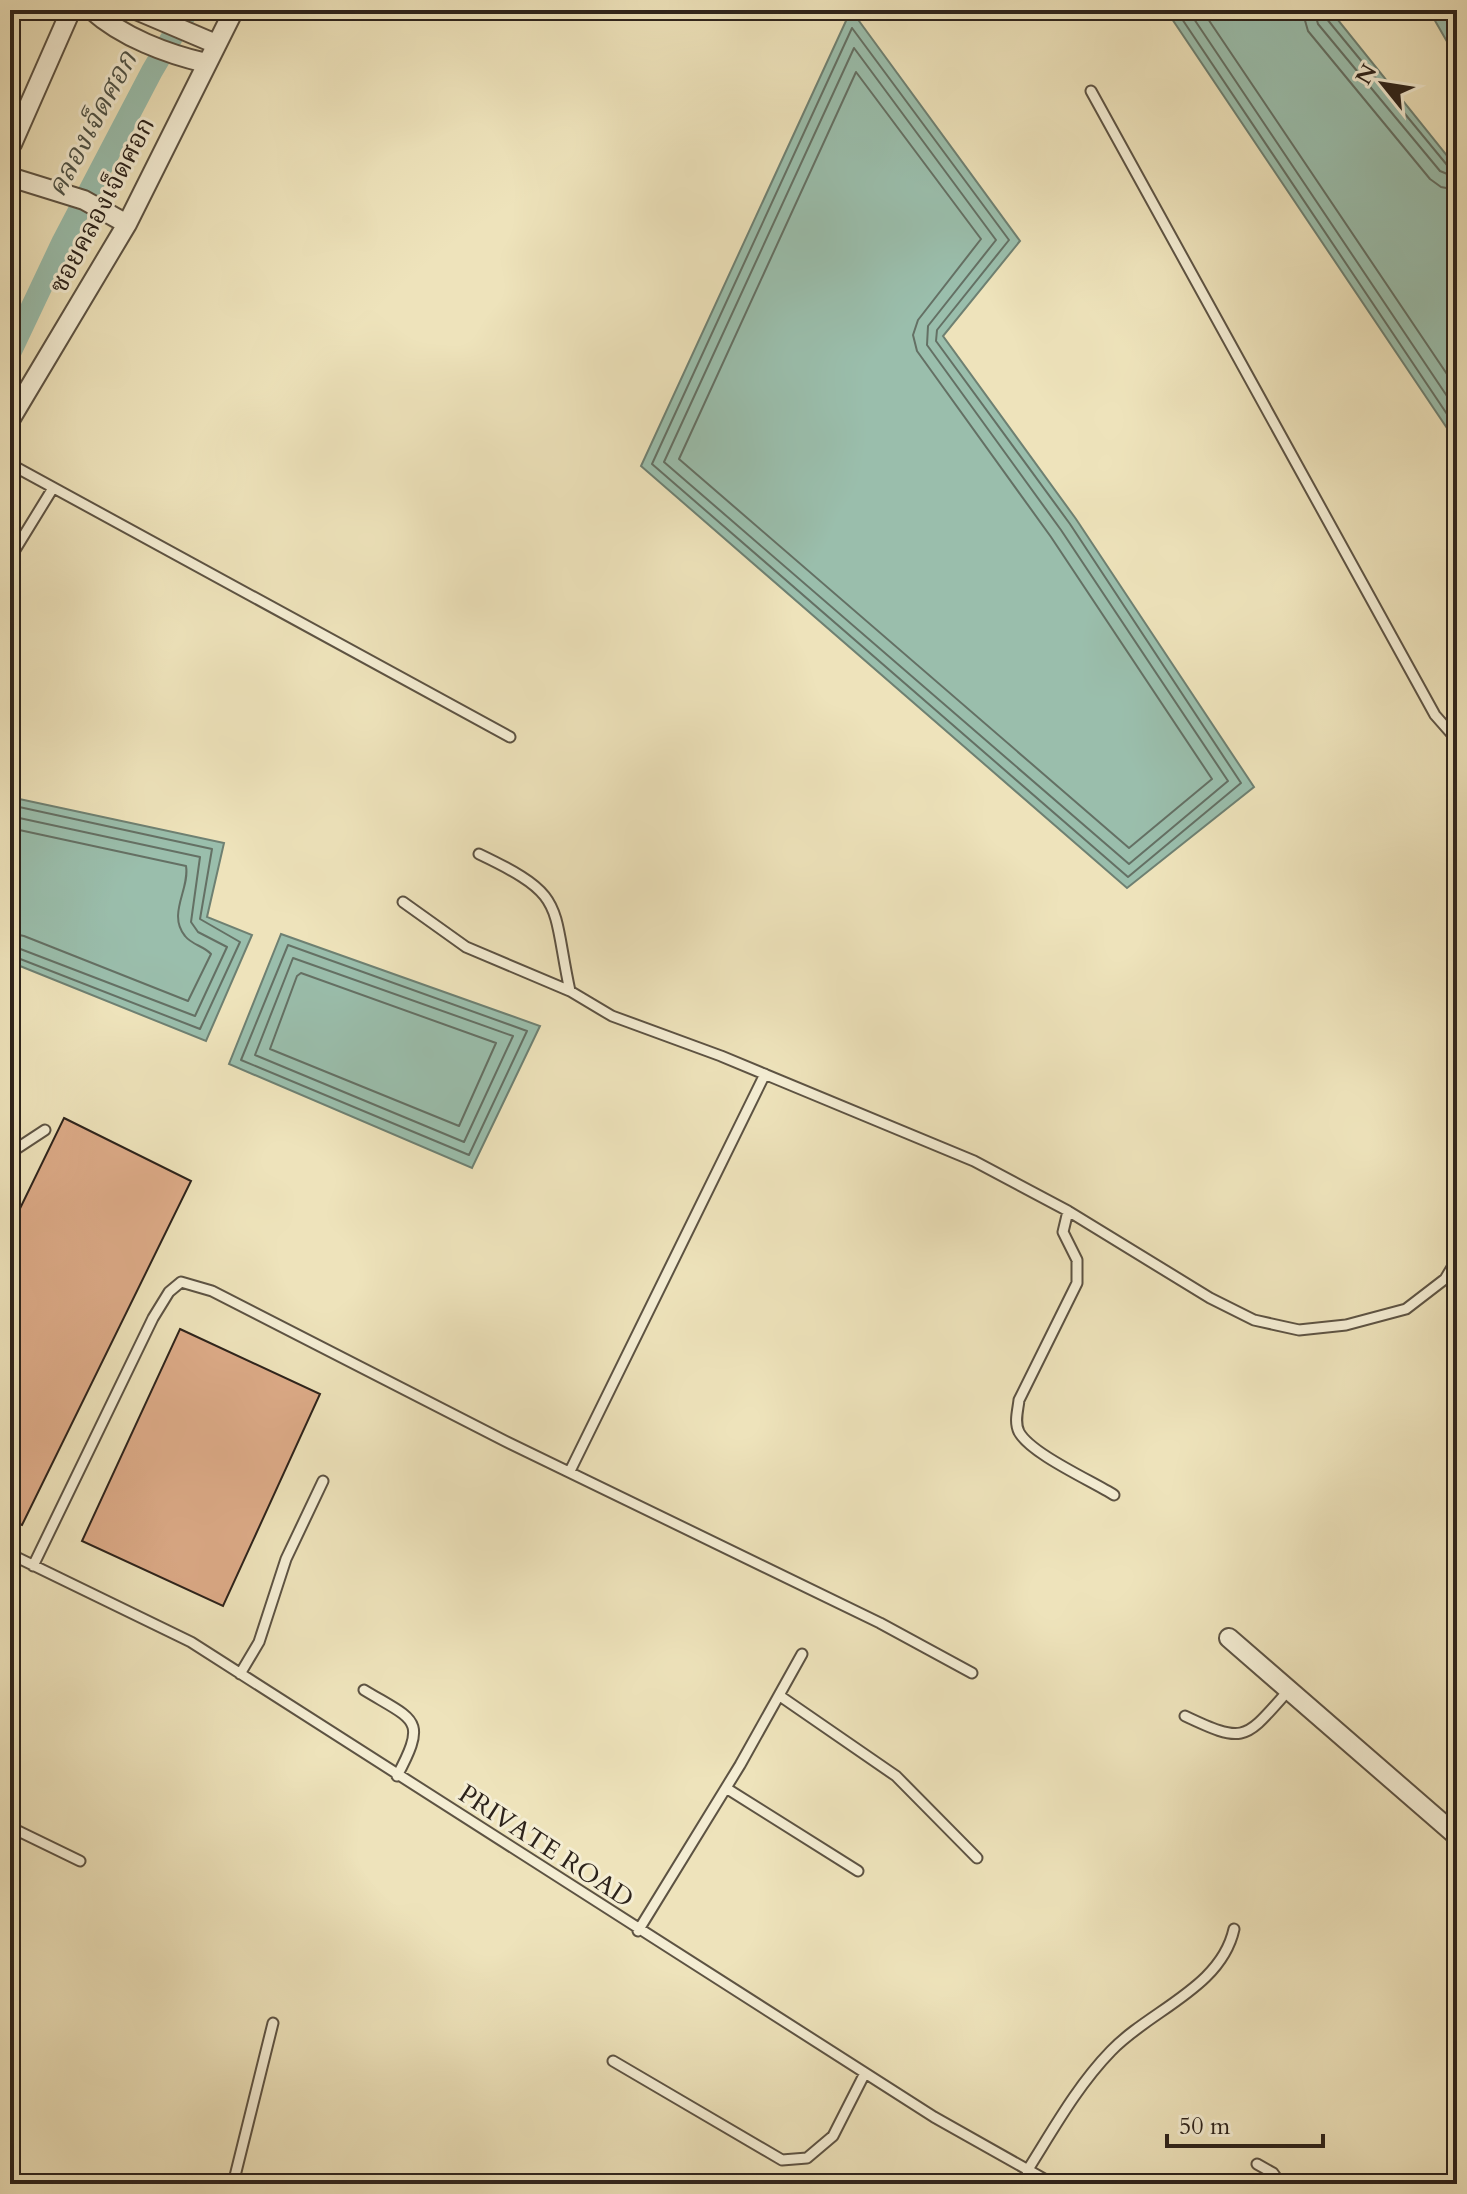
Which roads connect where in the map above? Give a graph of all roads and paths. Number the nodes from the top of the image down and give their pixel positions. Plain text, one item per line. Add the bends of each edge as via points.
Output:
1 (71, 10) edge
2 (92, 10) edge
3 (136, 10) edge
4 (234, 10) edge
5 (216, 44) junction
6 (197, 61) junction
7 (1091, 91) dead end
8 (12, 144) edge
9 (10, 177) edge
10 (127, 224) junction
11 (10, 420) edge
12 (10, 464) edge
13 (53, 488) junction
14 (10, 558) edge
15 (510, 737) dead end
16 (1457, 740) edge
17 (479, 854) dead end
18 (403, 902) dead end
19 (570, 991) junction
20 (765, 1074) junction
21 (45, 1130) dead end
22 (10, 1153) edge
23 (1068, 1211) junction
24 (1457, 1259) edge
25 (570, 1471) junction
26 (323, 1481) dead end
27 (1114, 1495) dead end
28 (10, 1554) edge
29 (33, 1566) junction
30 (1229, 1638) dead end
31 (802, 1654) dead end
32 (972, 1673) dead end
33 (240, 1674) junction
34 (364, 1690) dead end
35 (1288, 1691) junction
36 (780, 1696) junction
37 (1185, 1716) dead end
38 (397, 1776) junction
39 (726, 1788) junction
40 (10, 1827) edge
41 (1457, 1836) edge
42 (977, 1858) dead end
43 (80, 1861) dead end
44 (858, 1871) dead end
45 (1234, 1929) dead end
46 (638, 1931) junction
47 (273, 2023) dead end
48 (613, 2061) dead end
49 (865, 2073) junction
50 (1257, 2164) dead end
51 (1027, 2171) junction
52 (233, 2184) edge
53 (1053, 2184) edge
54 (1281, 2184) edge

1 - 8 street
2 - 6 street via 148,44
3 - 5 street
4 - 5 street, ซอยคลองเจ็ดศอก
5 - 6 street, ซอยคลองเจ็ดศอก
6 - 10 street, ซอยคลองเจ็ดศอก
7 - 16 lane via 1435,715
9 - 10 street via 55,189
10 - 11 street, ซอยคลองเจ็ดศอก
12 - 13 lane
13 - 14 lane
13 - 15 lane
17 - 19 lane via 524,875 545,892 556,911
18 - 19 lane via 466,947
19 - 20 lane via 612,1016
20 - 23 lane via 974,1161
20 - 25 lane
21 - 22 lane
23 - 24 lane via 1254,1320 1299,1330 1346,1325 1406,1309 1445,1279
23 - 27 lane via 1063,1232 1077,1260 1077,1283 1019,1400 1016,1419 1019,1432 1038,1450
25 - 29 lane via 212,1291 181,1282 153,1318
25 - 32 lane
26 - 33 lane via 286,1559 259,1642
28 - 29 lane, PRIVATE ROAD
29 - 33 lane, PRIVATE ROAD via 163,1628
30 - 35 street
31 - 36 lane
33 - 38 lane, PRIVATE ROAD
34 - 38 lane via 407,1716 416,1729
35 - 37 lane via 1243,1735 1224,1735
35 - 41 street
36 - 39 lane
36 - 42 lane via 896,1776
38 - 46 lane, PRIVATE ROAD
39 - 44 lane
39 - 46 lane
40 - 43 lane
45 - 51 lane via 1230,1950 1198,1984 1112,2050 1079,2089
46 - 49 lane, PRIVATE ROAD
47 - 52 lane
48 - 49 lane via 782,2160 807,2158 833,2136
49 - 51 lane, PRIVATE ROAD
50 - 54 lane
51 - 53 lane, PRIVATE ROAD

